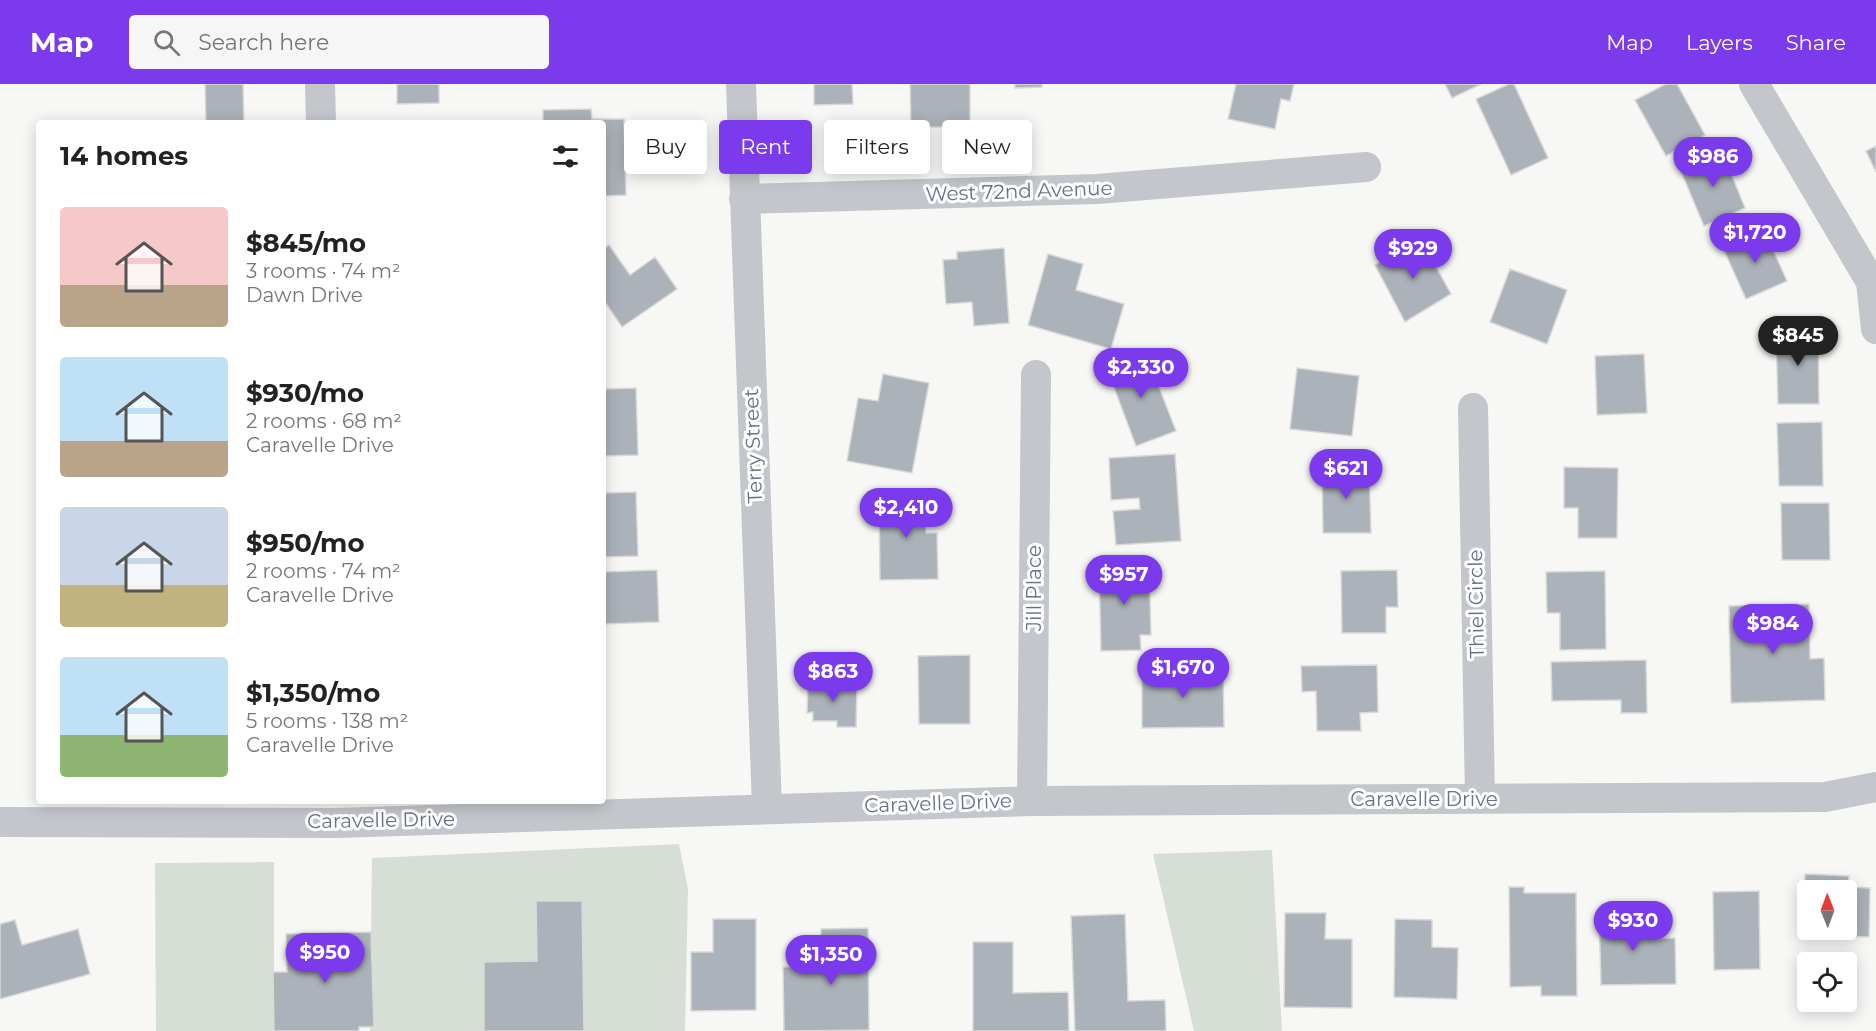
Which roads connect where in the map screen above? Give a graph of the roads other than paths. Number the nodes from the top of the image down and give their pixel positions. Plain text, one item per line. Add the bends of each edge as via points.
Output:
1 (320, 84) edge
2 (741, 84) edge
3 (1766, 88) edge
4 (321, 120) edge
5 (1366, 167) dead end
6 (744, 199) junction
7 (1876, 329) edge
8 (1036, 375) dead end
9 (1473, 408) dead end
10 (1876, 787) edge
11 (1480, 799) junction
12 (1032, 801) junction
13 (767, 808) junction
14 (336, 812) edge
15 (0, 822) edge

1 - 4 street
2 - 6 street, Terry Street
3 - 7 street via 1871,282
5 - 6 street, West 72nd Avenue via 1097,189
6 - 13 street, Terry Street
8 - 12 street, Jill Place
9 - 11 street, Thiel Circle
10 - 11 street, Caravelle Drive via 1825,796
11 - 12 street, Caravelle Drive
12 - 13 street, Caravelle Drive
13 - 14 street, Caravelle Drive
14 - 15 street, Caravelle Drive

